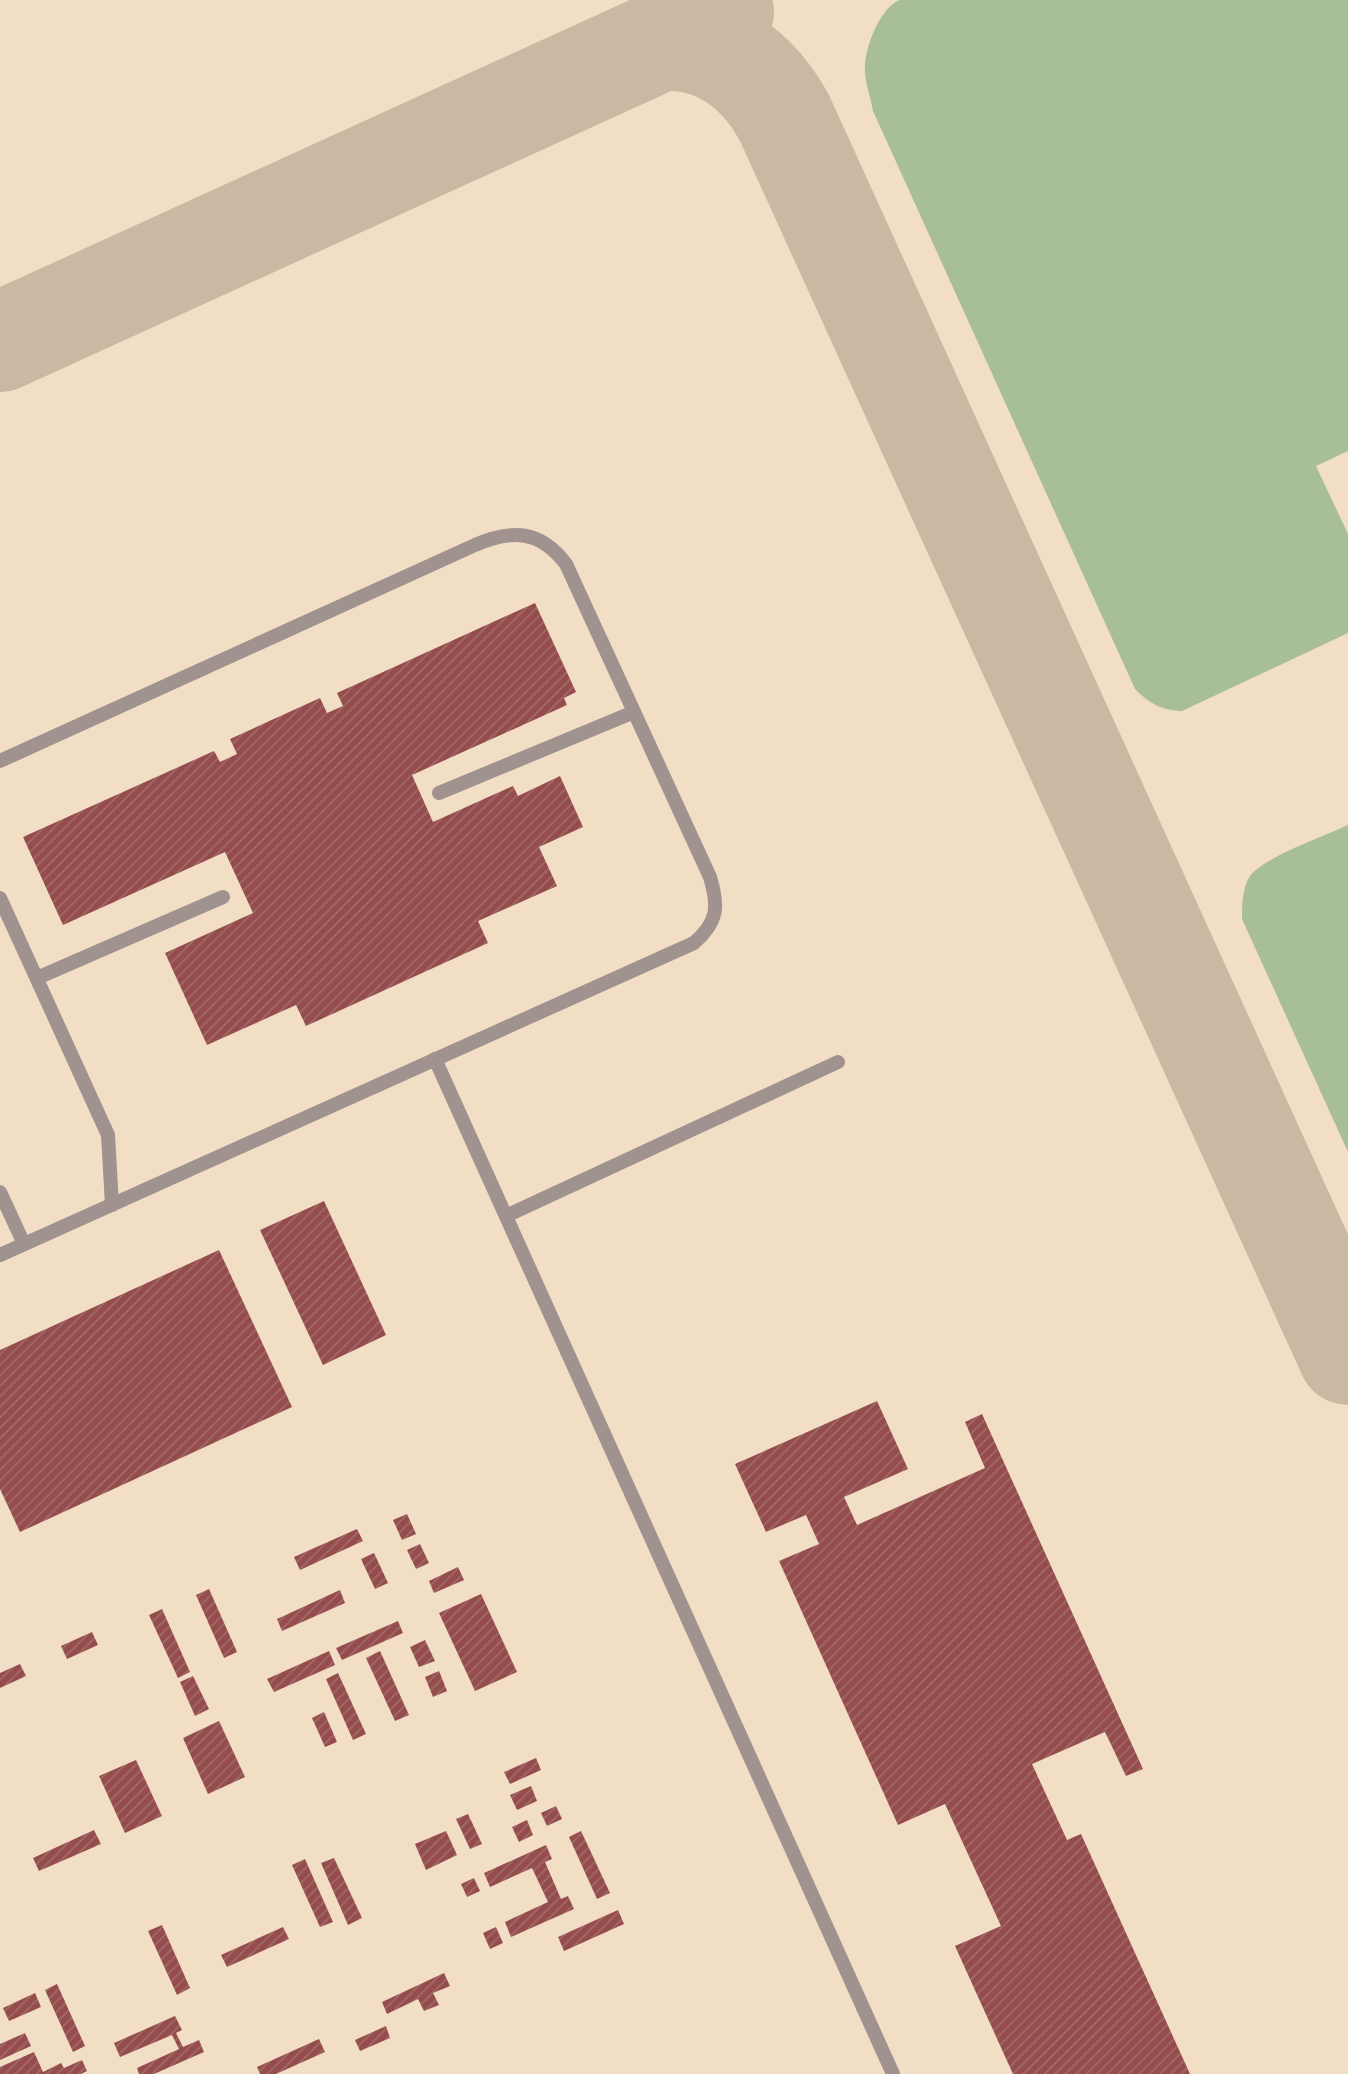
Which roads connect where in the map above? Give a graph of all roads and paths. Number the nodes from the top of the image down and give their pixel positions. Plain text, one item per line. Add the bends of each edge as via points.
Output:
1 (634, 712) junction
2 (0, 761) edge
3 (439, 793) dead end
4 (223, 897) dead end
5 (0, 898) edge
6 (37, 978) junction
7 (435, 1059) junction
8 (838, 1062) dead end
9 (0, 1192) edge
10 (112, 1205) junction
11 (506, 1216) junction
12 (24, 1244) junction
13 (0, 1255) edge
14 (893, 2074) edge

1 - 2 lane via 566,564 537,538 516,533 475,545
1 - 3 lane
1 - 7 lane via 710,877 716,907 713,920 694,943
4 - 6 lane
5 - 6 lane
6 - 10 lane via 108,1135
7 - 10 lane
7 - 11 lane
8 - 11 lane
9 - 12 lane
10 - 12 lane
11 - 14 lane
12 - 13 lane

